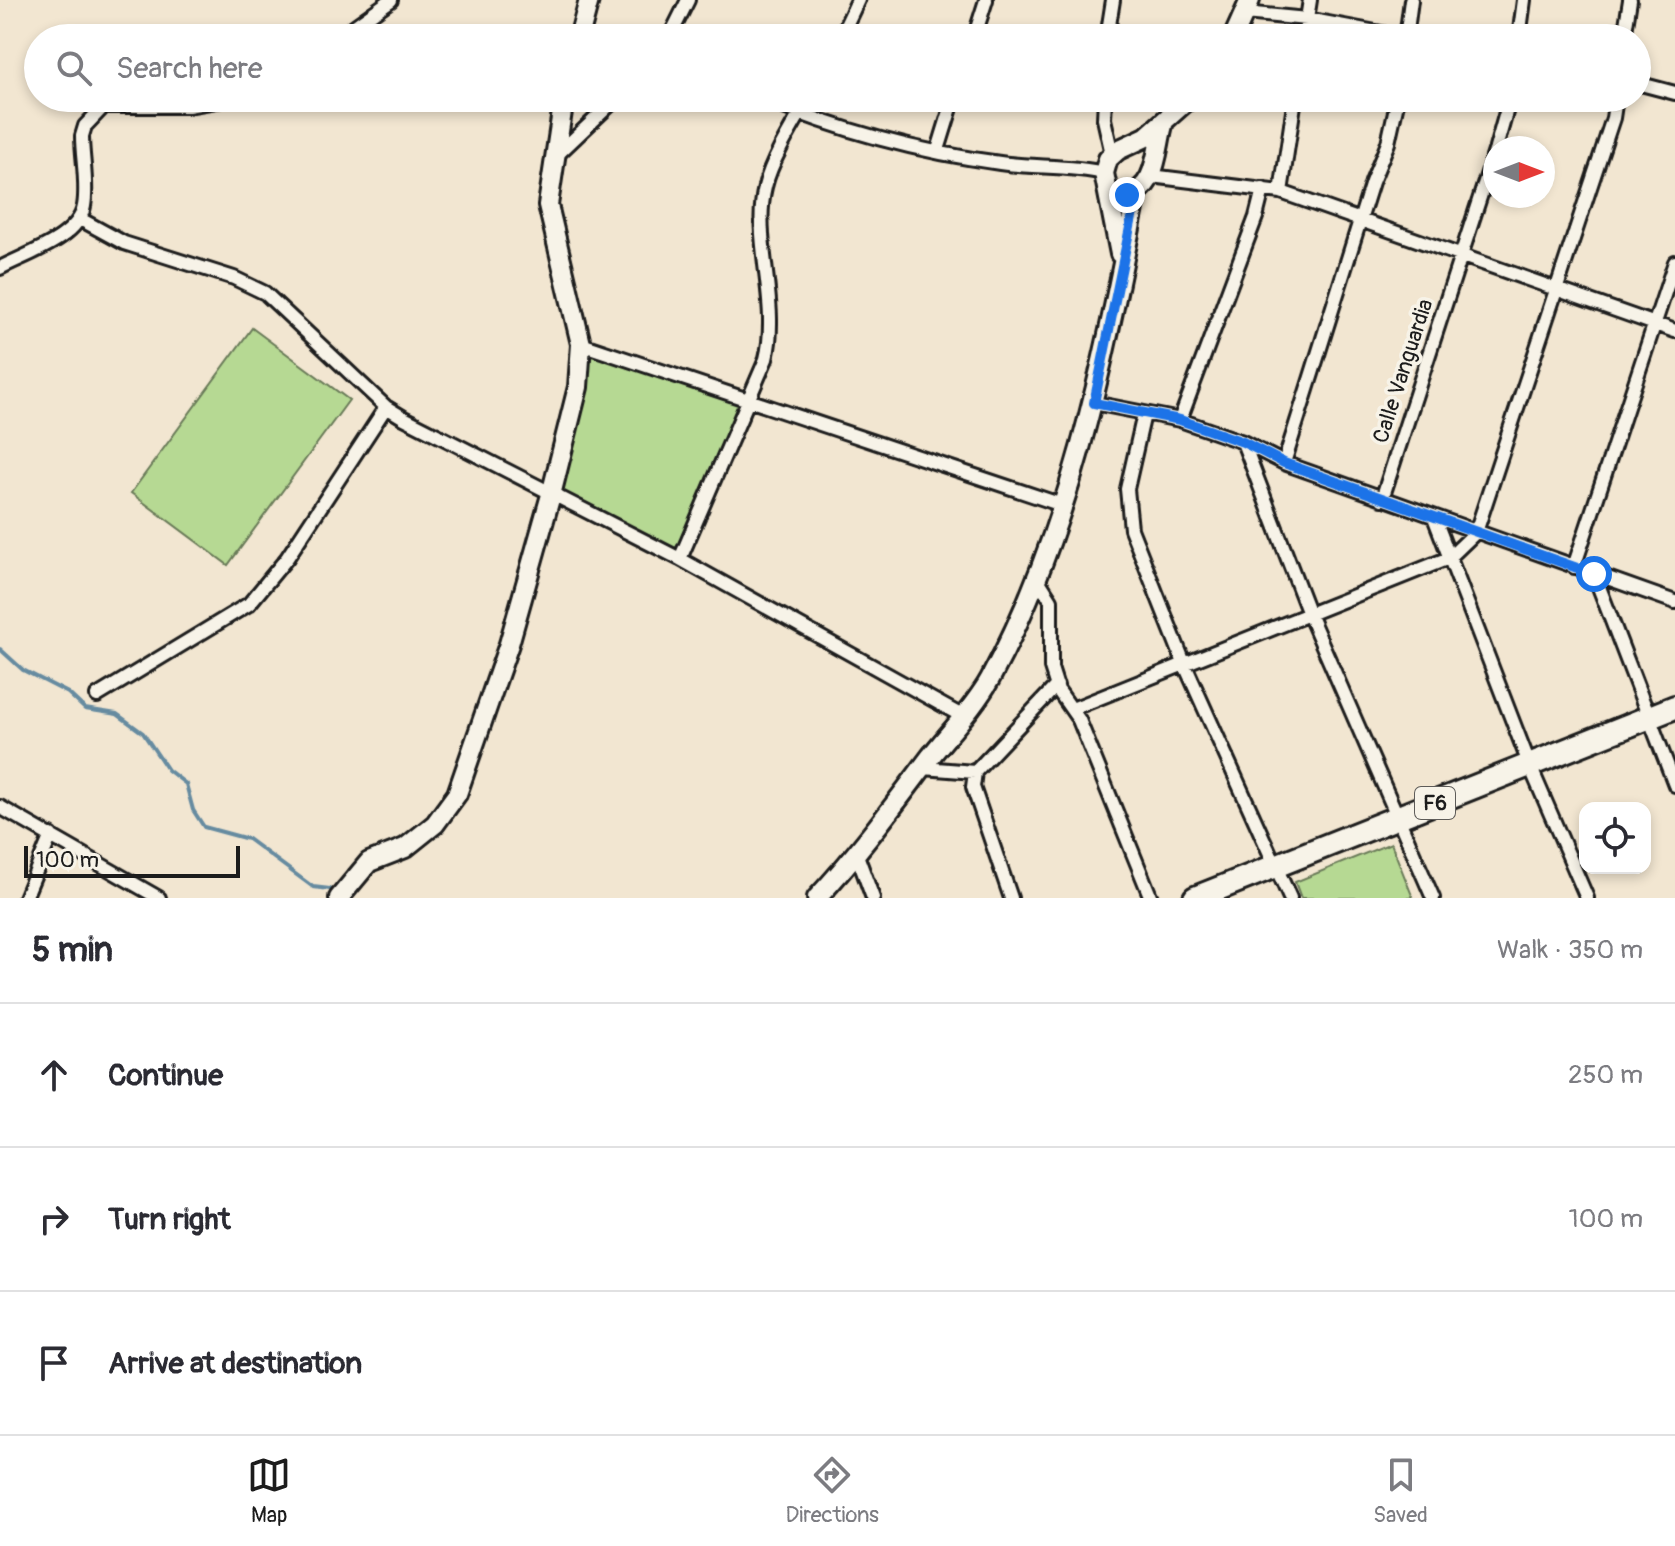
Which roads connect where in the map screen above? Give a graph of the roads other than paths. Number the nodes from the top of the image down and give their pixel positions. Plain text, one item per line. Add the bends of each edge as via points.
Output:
1 (391, 0) edge
2 (589, 0) edge
3 (688, 0) edge
4 (858, 0) edge
5 (986, 0) edge
6 (1113, 0) edge
7 (1310, 0) edge
8 (1411, 0) edge
9 (1524, 0) edge
10 (1630, 0) edge
11 (1247, 6) edge
12 (1307, 19) junction
13 (358, 24) edge
14 (584, 24) edge
15 (676, 24) edge
16 (847, 24) edge
17 (978, 24) edge
18 (1109, 24) edge
19 (1306, 24) edge
20 (1333, 24) edge
21 (1408, 24) edge
22 (1521, 24) edge
23 (1626, 24) edge
24 (1651, 87) edge
25 (1675, 93) edge
26 (96, 112) edge
27 (561, 112) edge
28 (602, 112) edge
29 (794, 112) edge
30 (950, 112) edge
31 (1104, 112) edge
32 (1176, 112) edge
33 (1293, 112) edge
34 (1395, 112) edge
35 (1506, 112) edge
36 (1614, 112) edge
37 (799, 114) junction
38 (1163, 125) junction
39 (1500, 136) edge
40 (938, 150) junction
41 (1118, 151) junction
42 (552, 160) junction
43 (1151, 173) junction
44 (1107, 180) junction
45 (1263, 189) junction
46 (1281, 192) junction
47 (1483, 192) edge
48 (1137, 193) junction
49 (80, 219) junction
50 (1362, 220) junction
51 (1463, 256) junction
52 (1121, 261) junction
53 (1675, 262) edge
54 (0, 268) edge
55 (1557, 289) junction
56 (1654, 323) junction
57 (1675, 331) edge
58 (581, 344) junction
59 (750, 399) junction
60 (1094, 403) junction
61 (386, 407) junction
62 (1144, 414) junction
63 (1180, 420) junction
64 (1243, 442) junction
65 (1284, 463) junction
66 (551, 495) junction
67 (1382, 499) junction
68 (1065, 506) junction
69 (1434, 517) junction
70 (1476, 532) junction
71 (1449, 558) junction
72 (680, 559) junction
73 (1574, 567) junction
74 (1594, 574) junction
75 (1037, 578) junction
76 (1674, 599) edge
77 (1309, 614) junction
78 (1184, 663) junction
79 (1057, 685) junction
80 (97, 696) dead end
81 (1675, 707) edge
82 (1072, 709) junction
83 (962, 716) junction
84 (1649, 719) junction
85 (1530, 766) junction
86 (923, 768) junction
87 (975, 772) junction
88 (1675, 785) edge
89 (0, 807) edge
90 (1400, 817) junction
91 (51, 835) junction
92 (857, 855) junction
93 (1277, 866) junction
94 (344, 892) edge
95 (25, 898) edge
96 (159, 898) edge
97 (817, 898) edge
98 (873, 898) edge
99 (1011, 898) edge
100 (1151, 898) edge
101 (1195, 898) edge
102 (1290, 898) edge
103 (1433, 898) edge
104 (1587, 898) edge

1 - 13 street
2 - 14 street
3 - 15 street
4 - 16 street
5 - 17 street
6 - 18 street
7 - 12 street
8 - 21 street
9 - 22 street
10 - 23 street
11 - 12 street
12 - 19 street
12 - 20 street
24 - 25 street
26 - 49 street via 82,136 85,197
27 - 42 street
28 - 42 street
29 - 37 street
30 - 40 street
31 - 41 street
32 - 38 street
33 - 46 street
34 - 50 street
35 - 39 street, Calle Vanguardia
36 - 55 street
37 - 40 street
37 - 59 street via 765,187 772,336
38 - 41 street
38 - 43 street
40 - 44 street via 1000,163 1082,168
41 - 43 street via 1137,150 1147,158
41 - 44 street
42 - 58 street via 548,205
43 - 45 street
43 - 48 street
44 - 48 street via 1118,193
44 - 52 street
45 - 46 street
45 - 63 street
46 - 50 street
47 - 51 street, Calle Vanguardia
48 - 52 street
49 - 54 street via 67,232
49 - 61 street via 124,243 265,293
50 - 51 street
50 - 65 street
51 - 55 street
51 - 67 street, Calle Vanguardia
52 - 60 street
53 - 56 street
55 - 56 street
55 - 70 street
56 - 57 street
56 - 73 street
58 - 59 street
58 - 66 street via 578,387
59 - 68 street
59 - 72 street
60 - 62 street
60 - 68 street
61 - 66 street
61 - 80 street via 287,558 249,604
62 - 63 street
62 - 78 street via 1127,489 1131,529
63 - 64 street
64 - 65 street
64 - 77 street
65 - 67 street
66 - 72 street
66 - 94 street via 509,644 457,794 435,824 405,848 369,862
67 - 69 street
68 - 75 street
69 - 70 street
69 - 71 street
70 - 71 street
70 - 73 street
71 - 77 street
71 - 85 street
72 - 83 street
73 - 74 street
74 - 76 street
74 - 84 street
75 - 79 street via 1051,600 1051,668
75 - 83 street via 988,681
77 - 78 street
77 - 90 street
78 - 82 street
78 - 93 street
79 - 82 street
79 - 87 street
81 - 84 highway, F6
82 - 100 street
83 - 86 street
84 - 85 highway, F6
84 - 88 street
85 - 90 highway, F6
85 - 104 street
86 - 87 street
86 - 92 street
87 - 99 street via 973,787
89 - 91 street
90 - 93 highway, F6
90 - 103 street
91 - 95 street
91 - 96 street
92 - 97 street
92 - 98 street
93 - 101 highway, F6
93 - 102 street

